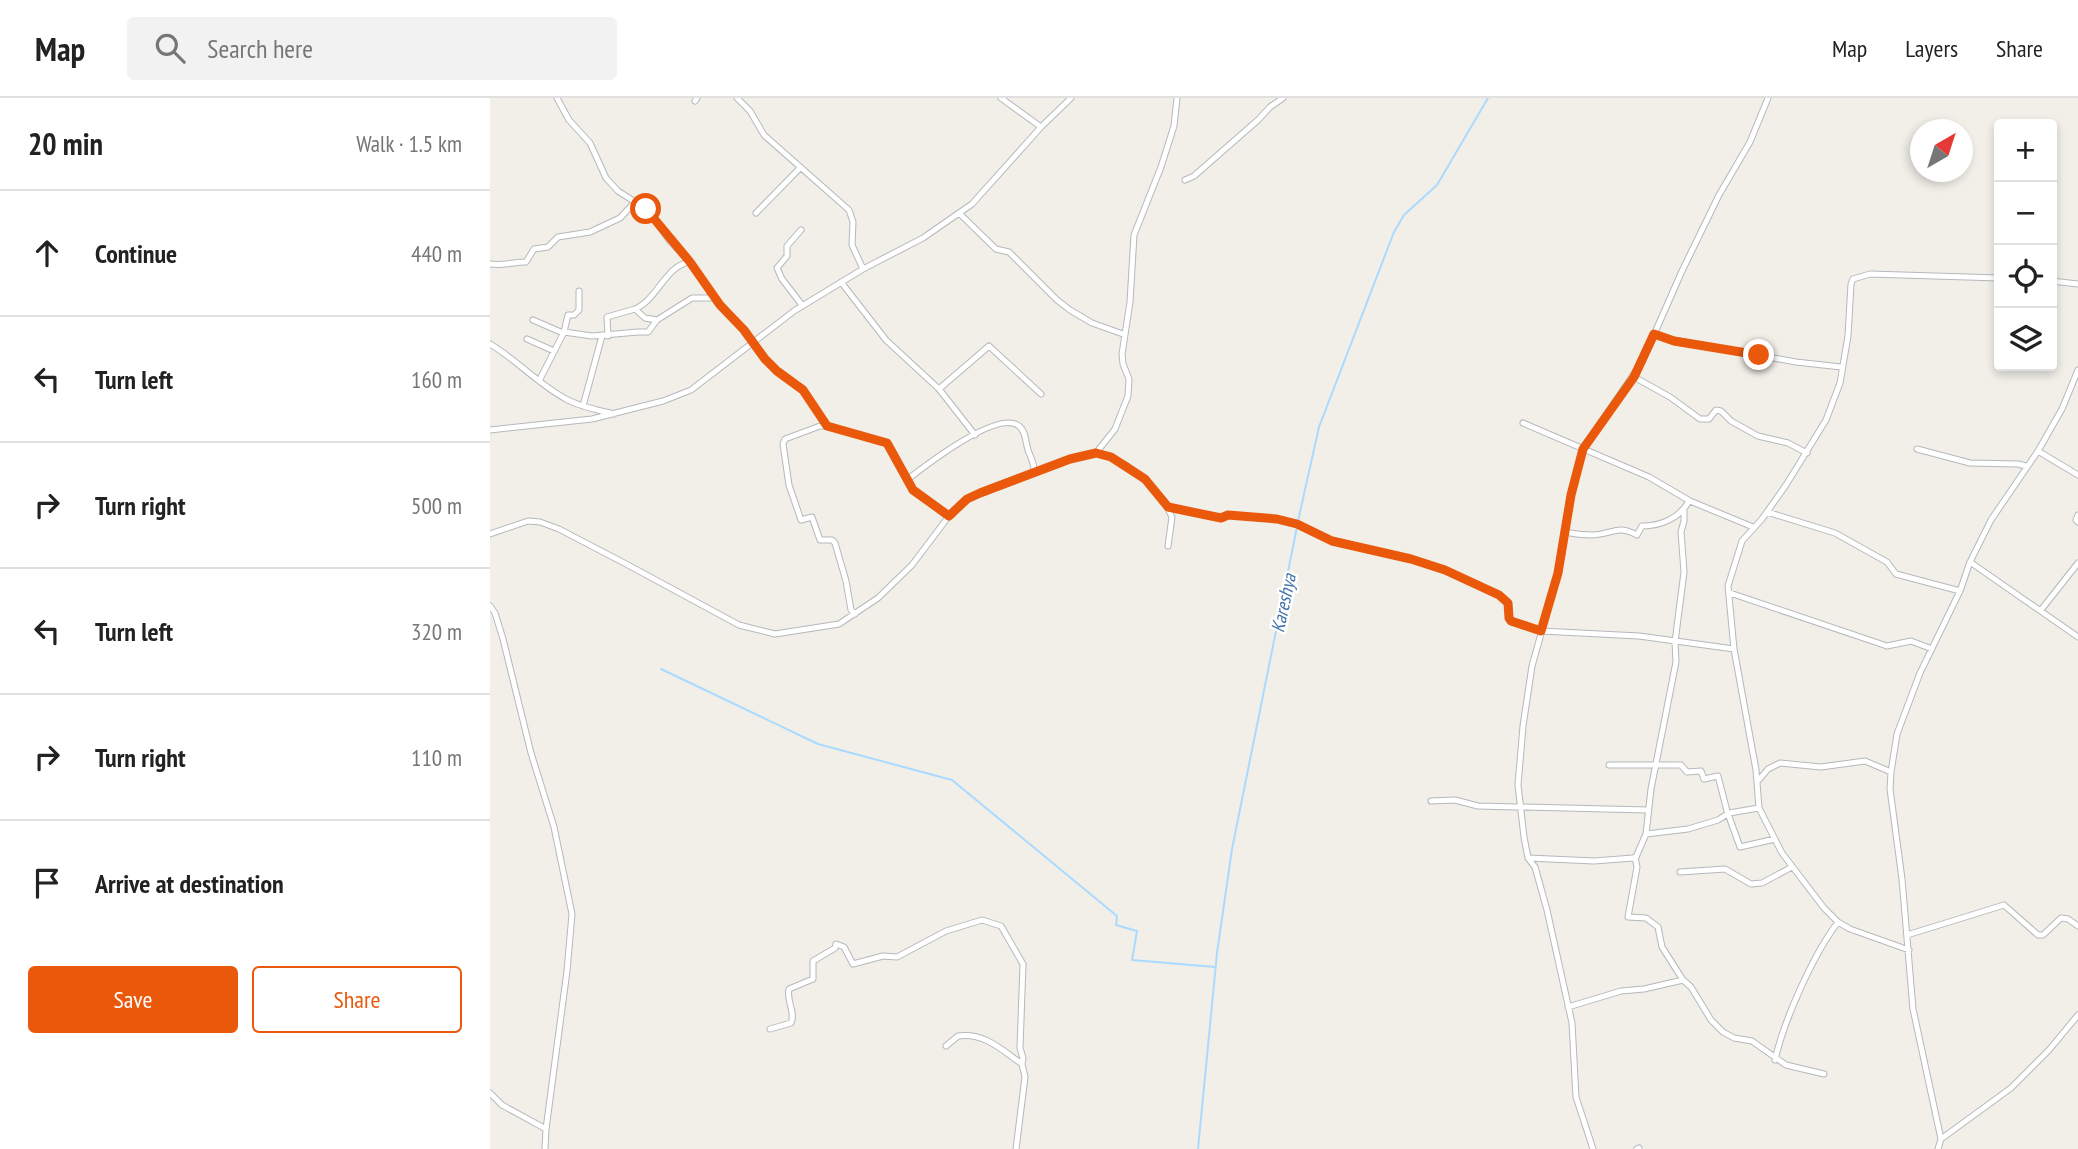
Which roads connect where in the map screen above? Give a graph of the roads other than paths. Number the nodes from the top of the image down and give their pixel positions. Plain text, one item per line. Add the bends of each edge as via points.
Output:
1 (557, 98) edge
2 (1001, 98) edge
3 (1071, 98) edge
4 (1177, 98) edge
5 (1283, 98) edge
6 (1768, 98) edge
7 (741, 100) edge
8 (1041, 127) junction
9 (800, 168) junction
10 (1185, 180) dead end
11 (635, 203) junction
12 (756, 213) dead end
13 (960, 214) junction
14 (801, 230) dead end
15 (690, 262) junction
16 (490, 264) edge
17 (863, 269) junction
18 (1994, 278) edge
19 (841, 282) junction
20 (2057, 282) edge
21 (2078, 284) edge
22 (579, 291) dead end
23 (714, 298) junction
24 (802, 306) junction
25 (635, 309) junction
26 (533, 320) dead end
27 (657, 320) junction
28 (563, 332) junction
29 (1123, 334) junction
30 (1654, 334) junction
31 (605, 336) junction
32 (527, 339) dead end
33 (752, 341) junction
34 (490, 344) edge
35 (554, 351) junction
36 (1841, 367) junction
37 (2078, 370) edge
38 (1634, 377) junction
39 (539, 381) junction
40 (939, 389) junction
41 (1041, 394) dead end
42 (583, 406) junction
43 (615, 414) junction
44 (1522, 423) dead end
45 (827, 426) junction
46 (490, 430) edge
47 (975, 435) junction
48 (1583, 449) junction
49 (1917, 449) dead end
50 (2038, 451) junction
51 (1096, 453) junction
52 (1807, 453) junction
53 (2026, 466) junction
54 (1034, 472) junction
55 (2078, 475) edge
56 (908, 479) junction
57 (1689, 500) junction
58 (1168, 507) junction
59 (1684, 511) junction
60 (1767, 512) junction
61 (2078, 515) edge
62 (949, 516) junction
63 (2078, 522) edge
64 (1753, 527) junction
65 (1564, 532) junction
66 (490, 534) edge
67 (1168, 546) dead end
68 (1970, 562) junction
69 (2078, 563) edge
70 (1960, 591) junction
71 (1730, 593) junction
72 (490, 606) edge
73 (2041, 610) junction
74 (855, 614) junction
75 (1541, 631) junction
76 (2078, 636) edge
77 (1675, 642) junction
78 (1734, 649) junction
79 (1932, 649) junction
80 (1609, 765) dead end
81 (1655, 766) junction
82 (1891, 772) junction
83 (1757, 782) junction
84 (1431, 801) dead end
85 (1521, 806) junction
86 (1759, 808) junction
87 (1648, 810) junction
88 (1730, 813) junction
89 (1646, 834) junction
90 (1775, 839) junction
91 (1635, 857) junction
92 (1528, 858) junction
93 (1792, 867) junction
94 (1680, 872) dead end
95 (1838, 922) junction
96 (2078, 926) edge
97 (1907, 935) junction
98 (1909, 950) junction
99 (1683, 980) junction
100 (1568, 1007) junction
101 (2078, 1016) edge
102 (770, 1029) dead end
103 (946, 1046) dead end
104 (1775, 1060) junction
105 (1022, 1064) junction
106 (1824, 1073) dead end
107 (490, 1093) edge
108 (546, 1129) junction
109 (1940, 1144) edge
110 (545, 1149) edge
111 (1016, 1149) edge
112 (1593, 1149) edge
113 (1947, 1149) edge

1 - 11 street via 590,143 606,178
2 - 8 street
3 - 8 street
4 - 29 street via 1174,126 1134,235
5 - 10 street
6 - 30 street
7 - 9 street via 764,135
8 - 13 street
9 - 12 street
9 - 17 street via 849,210 852,245
11 - 15 street via 646,209
11 - 16 street via 620,218 590,232 558,237 548,247 534,248 526,262
13 - 17 street
13 - 29 street via 996,248 1013,255 1063,305
14 - 24 street via 777,268
15 - 23 street
15 - 25 street via 679,265
17 - 19 street
18 - 36 street via 1870,274 1853,279
19 - 24 street
19 - 40 street via 886,340
20 - 21 street
22 - 28 street via 578,313 568,315
23 - 27 street via 692,298
23 - 33 street
24 - 33 street
25 - 27 street via 645,318
25 - 31 street via 607,317
26 - 28 street
27 - 31 street via 648,332
28 - 31 street
28 - 35 street
29 - 51 street via 1128,396 1115,429
30 - 36 street
30 - 38 street
31 - 42 street
32 - 35 street
33 - 43 street via 691,390
33 - 45 street via 777,371 803,390
34 - 39 street
35 - 39 street
36 - 52 street via 1826,420
37 - 50 street
38 - 48 street
38 - 52 street via 1700,419 1721,411 1758,436
39 - 42 street
40 - 41 street via 989,346
40 - 47 street
42 - 43 street
43 - 46 street via 568,424
44 - 48 street
45 - 56 street via 887,443
45 - 74 street via 783,443 789,485 801,520 812,517 820,540 835,543
47 - 54 street via 999,425 1020,426 1035,462
47 - 56 street
48 - 57 street
48 - 65 street
49 - 53 street via 1970,463
50 - 53 street
50 - 55 street
51 - 54 street
51 - 58 street via 1145,479
52 - 60 street
53 - 68 street
54 - 62 street via 967,499
56 - 62 street via 916,493
57 - 59 street
57 - 64 street
58 - 67 street via 1172,517
58 - 75 street via 1221,518 1277,519 1332,541 1445,570 1499,595 1508,603 1511,621
59 - 65 street via 1656,525 1642,526 1637,535 1628,529 1594,535
59 - 77 street via 1684,572
60 - 64 street
60 - 70 street via 1835,533 1880,558 1896,574
61 - 63 street
62 - 74 street via 897,582
64 - 71 street via 1742,541 1728,586
65 - 75 street
66 - 74 street via 528,521 540,522 738,625 762,632 839,624
68 - 70 street
68 - 73 street
69 - 73 street
70 - 79 street
71 - 78 street
71 - 79 street via 1887,646 1911,641
72 - 108 street via 554,827 572,914
73 - 76 street
75 - 77 street
75 - 85 street via 1523,726 1518,785
77 - 78 street
77 - 81 street via 1676,662
78 - 83 street
79 - 82 street via 1897,734
80 - 81 street
81 - 87 street
81 - 88 street via 1681,765 1687,772 1700,771 1704,779 1718,776
82 - 83 street via 1866,761 1821,767 1780,763
82 - 97 street
83 - 86 street
84 - 85 street
85 - 87 street
85 - 92 street
86 - 88 street
86 - 90 street
87 - 89 street
88 - 89 street via 1688,829
88 - 90 street via 1740,847
89 - 91 street
90 - 93 street
91 - 92 street via 1594,861
91 - 99 street via 1628,917 1646,918 1658,927 1662,947
92 - 100 street via 1547,910
93 - 94 street via 1751,884 1720,869
93 - 95 street
95 - 98 street
95 - 104 street via 1789,1014
96 - 97 street via 2061,918 2038,935 2004,905
97 - 98 street
98 - 109 street via 1913,1009
99 - 100 street via 1620,991
99 - 104 street via 1723,1032 1752,1041
100 - 112 street via 1576,1097
101 - 109 street via 2011,1088
102 - 105 street via 791,1023 789,989 813,979 813,961 836,944 844,947 853,964 897,957 946,931 985,920 1004,928 1023,964
103 - 105 street via 958,1036 978,1036
104 - 106 street
105 - 111 street via 1025,1076
107 - 108 street via 502,1105
108 - 110 street
109 - 113 street

